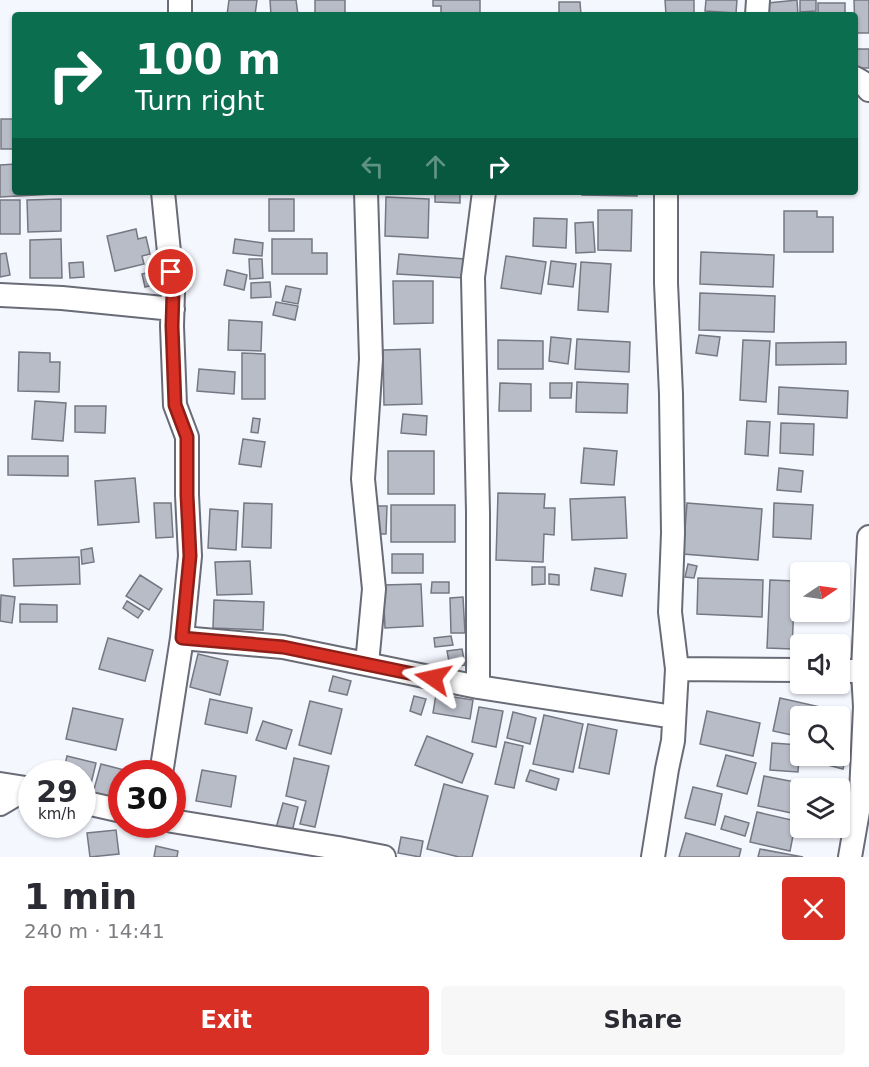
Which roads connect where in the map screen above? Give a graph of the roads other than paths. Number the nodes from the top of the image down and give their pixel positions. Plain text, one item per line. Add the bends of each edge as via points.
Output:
1 (858, 80) edge
2 (869, 90) edge
3 (163, 195) edge
4 (366, 195) edge
5 (484, 195) edge
6 (666, 195) edge
7 (0, 295) edge
8 (173, 309) junction
9 (869, 537) edge
10 (182, 638) junction
11 (367, 664) junction
12 (677, 669) junction
13 (790, 670) edge
14 (850, 671) edge
15 (866, 671) edge
16 (478, 687) junction
17 (674, 717) junction
18 (163, 760) edge
19 (0, 784) edge
20 (18, 787) edge
21 (18, 795) edge
22 (0, 804) edge
23 (186, 824) edge
24 (384, 857) edge
25 (653, 857) edge
26 (850, 857) edge

1 - 2 street
3 - 8 street
4 - 11 street via 371,359 363,479 374,589
5 - 16 street via 473,277
6 - 12 street via 672,498 670,612
7 - 8 street
8 - 10 street via 175,405 187,437 190,556
9 - 15 street
10 - 11 street via 283,647
10 - 18 street
11 - 16 street
12 - 13 street
12 - 17 street
14 - 15 street
15 - 26 street via 861,794
16 - 17 street
17 - 25 street
19 - 20 street
21 - 22 street
23 - 24 street

